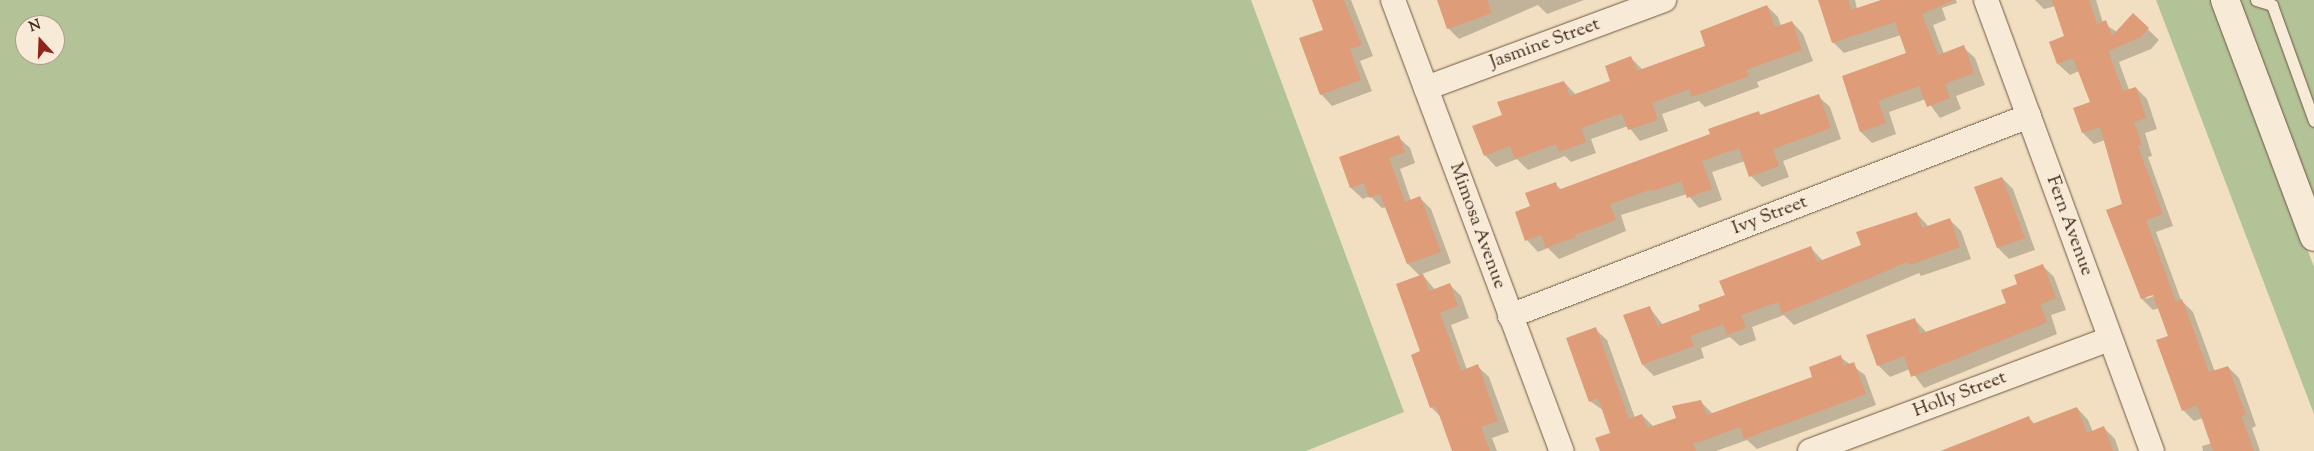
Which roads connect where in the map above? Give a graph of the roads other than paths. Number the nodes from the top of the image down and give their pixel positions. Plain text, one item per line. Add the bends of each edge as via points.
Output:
1 (1392, 0) edge
2 (1664, 0) edge
3 (1986, 0) edge
4 (2225, 0) edge
5 (2256, 0) edge
6 (1426, 88) junction
7 (2029, 116) junction
8 (2314, 120) edge
9 (2314, 237) edge
10 (1510, 316) junction
11 (2109, 338) junction
12 (1562, 451) edge
13 (1810, 451) edge
14 (2152, 451) edge

1 - 6 street, Mimosa Avenue
2 - 6 street, Jasmine Street
3 - 7 street, Fern Avenue
4 - 9 street
5 - 8 lane via 2272,5
6 - 10 street, Mimosa Avenue
7 - 10 street, Ivy Street
7 - 11 street, Fern Avenue
10 - 12 street, Mimosa Avenue
11 - 13 street, Holly Street
11 - 14 street, Fern Avenue

